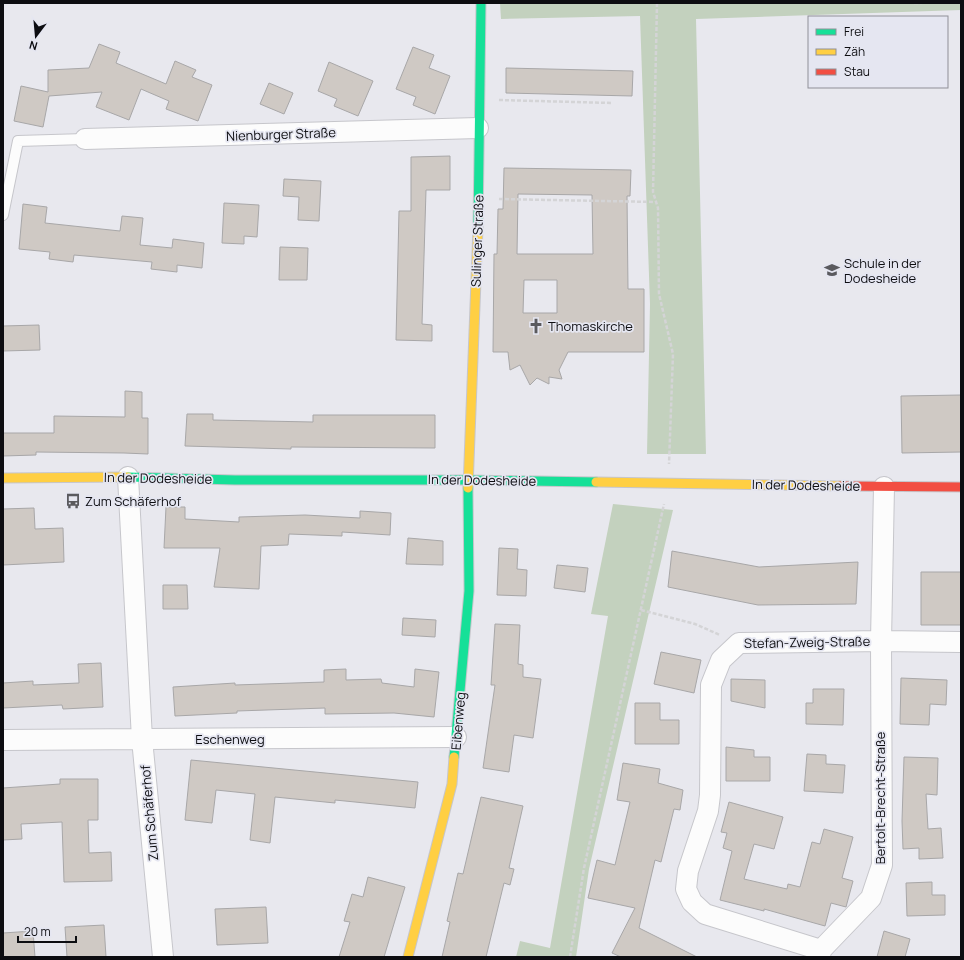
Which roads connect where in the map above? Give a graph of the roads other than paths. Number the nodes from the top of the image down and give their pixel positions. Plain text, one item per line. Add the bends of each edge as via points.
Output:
1 (482, 3) edge
2 (478, 128) junction
3 (85, 139) joint
4 (3, 215) edge
5 (128, 477) junction
6 (3, 478) edge
7 (468, 480) junction
8 (884, 487) junction
9 (961, 487) edge
10 (881, 641) junction
11 (961, 642) edge
12 (456, 738) junction
13 (142, 739) junction
14 (3, 740) edge
15 (821, 954) edge
16 (163, 957) edge
17 (408, 957) edge

1 - 2 street, Sulinger Straße
2 - 3 street, Nienburger Straße
2 - 7 street, Sulinger Straße via 479,198
3 - 4 lane via 18,141
5 - 6 street, In der Dodesheide
5 - 7 street, In der Dodesheide via 235,480
5 - 13 street, Zum Schäferhof
7 - 8 street, In der Dodesheide
7 - 12 street, Eibenweg via 469,591
8 - 9 street, In der Dodesheide
8 - 10 street, Bertolt-Brecht-Straße
10 - 11 street
10 - 15 street, Bertolt-Brecht-Straße via 882,865 871,898
10 - 15 street, Stefan-Zweig-Straße via 739,642 721,660 711,685 710,795 708,811 688,871 686,889 692,902 705,914
12 - 13 street, Eschenweg
12 - 17 street, Eibenweg via 452,784
13 - 14 street, Eschenweg
13 - 16 street, Zum Schäferhof

